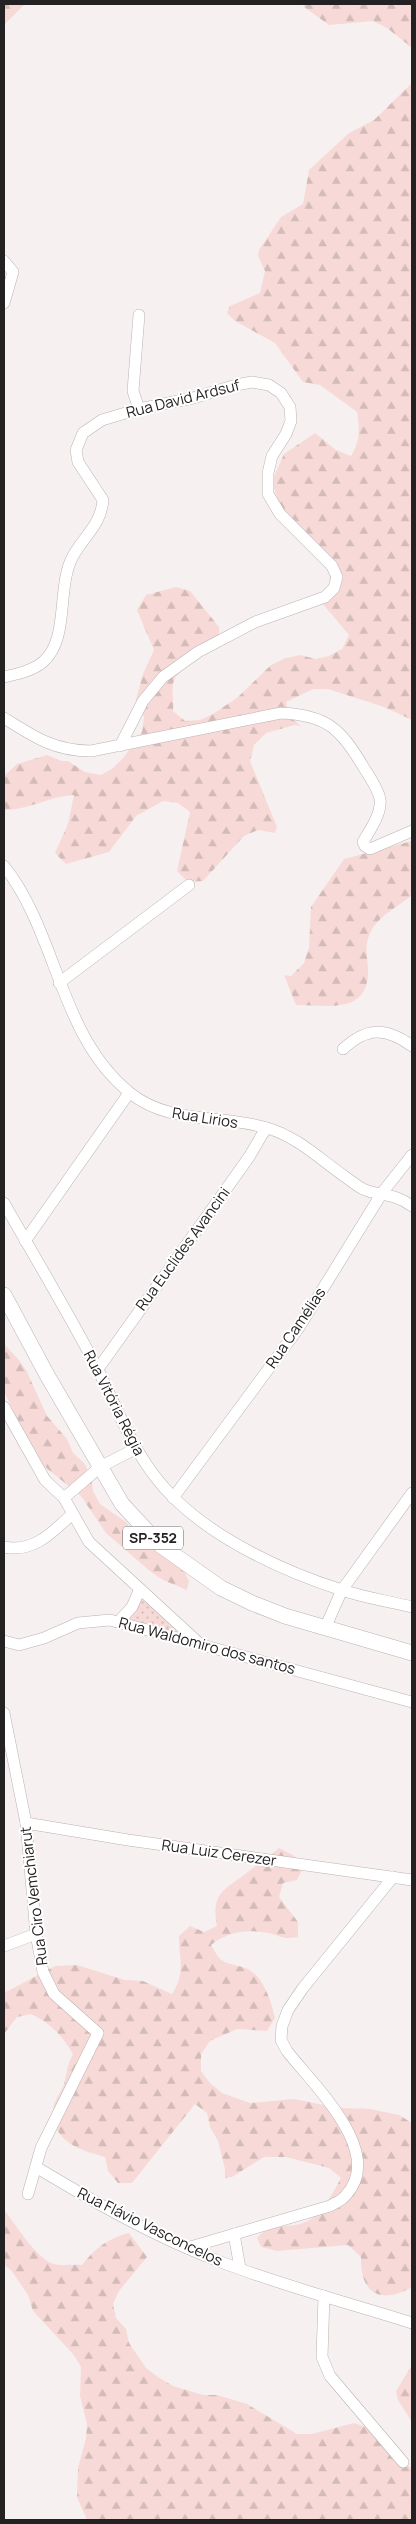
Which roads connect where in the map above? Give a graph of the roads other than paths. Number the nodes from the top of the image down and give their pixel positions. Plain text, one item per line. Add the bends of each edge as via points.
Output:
1 (4, 262) edge
2 (4, 303) edge
3 (139, 315) dead end
4 (139, 409) junction
5 (4, 678) edge
6 (4, 718) edge
7 (120, 746) junction
8 (412, 831) edge
9 (4, 866) edge
10 (189, 885) dead end
11 (59, 983) junction
12 (412, 1046) edge
13 (343, 1049) dead end
14 (129, 1093) junction
15 (266, 1128) junction
16 (412, 1155) edge
17 (382, 1193) junction
18 (4, 1203) edge
19 (412, 1206) edge
20 (25, 1241) junction
21 (4, 1295) edge
22 (98, 1369) junction
23 (4, 1406) edge
24 (135, 1449) junction
25 (100, 1466) junction
26 (412, 1493) edge
27 (64, 1498) junction
28 (173, 1498) junction
29 (72, 1514) junction
30 (4, 1547) edge
31 (140, 1589) junction
32 (342, 1590) junction
33 (412, 1607) edge
34 (118, 1622) junction
35 (325, 1628) junction
36 (4, 1641) edge
37 (203, 1647) junction
38 (412, 1653) edge
39 (412, 1702) edge
40 (4, 1713) edge
41 (26, 1823) junction
42 (393, 1877) junction
43 (412, 1880) edge
44 (36, 1934) junction
45 (4, 1946) edge
46 (36, 2167) junction
47 (28, 2194) dead end
48 (234, 2234) junction
49 (187, 2248) junction
50 (240, 2268) junction
51 (324, 2296) junction
52 (412, 2323) edge
53 (403, 2462) dead end

1 - 2 street via 13,272
3 - 4 street via 133,391
4 - 5 street, Rua David Ardsuf via 102,420 83,433 76,450 78,462 104,500 102,512 72,557 65,579 58,635 52,650 43,662
4 - 7 street, Rua David Ardsuf via 252,382 268,385 281,393 290,407 292,421 272,456 268,494 280,514 332,566 336,577 334,588 325,597 256,622 198,652 163,677 143,701
6 - 7 street via 53,746 71,751 91,752
7 - 8 street via 280,713 320,718 336,728 350,744 380,800 378,813 363,842 365,846 370,849
9 - 11 street, Rua Lirios via 33,914
10 - 11 street
11 - 14 street, Rua Lirios via 91,1048
12 - 13 street via 386,1033 371,1031 356,1037
14 - 15 street, Rua Lirios via 148,1105 176,1115
14 - 20 street
15 - 17 street, Rua Lirios via 285,1134 363,1189
15 - 22 street, Rua Euclides Avancini via 249,1157
16 - 17 street, Rua Camélias
17 - 19 street, Rua Lirios via 400,1197
17 - 28 street, Rua Camélias via 298,1329
18 - 20 street, Rua Vitória Régia
20 - 22 street, Rua Vitória Régia
21 - 25 main road, SP-352
22 - 24 street, Rua Vitória Régia
23 - 27 street via 45,1480
24 - 25 street
24 - 28 street, Rua Vitória Régia
25 - 27 street
25 - 35 main road, SP-352 via 122,1504 141,1527 191,1569 252,1603
26 - 32 street
27 - 29 street
28 - 32 street, Rua Vitória Régia via 225,1538 264,1559
29 - 30 street via 34,1545 14,1549
29 - 31 street via 89,1542
31 - 34 street via 132,1607
31 - 37 street
32 - 33 street, Rua Vitória Régia
32 - 35 street
34 - 36 street, Rua Waldomiro dos santos via 78,1623 19,1645
34 - 37 street, Rua Waldomiro dos santos
35 - 38 main road, SP-352
37 - 39 street, Rua Waldomiro dos santos
40 - 41 street, Rua Ciro Vemchiarut
41 - 42 street, Rua Luiz Cerezer
41 - 44 street, Rua Ciro Vemchiarut
42 - 43 street, Rua Luiz Cerezer
42 - 48 street via 303,1988 282,2026 281,2040 287,2052 344,2123 355,2143 359,2167 357,2179 346,2196 330,2206
44 - 45 street
44 - 46 street, Rua Ciro Vemchiarut via 43,1972 54,1994 98,2033 42,2148
46 - 47 street, Rua Ciro Vemchiarut
46 - 49 street, Rua Flávio Vasconcelos via 79,2193
48 - 49 street
48 - 50 street
49 - 50 street, Rua Flávio Vasconcelos
50 - 51 street, Rua Flávio Vasconcelos
51 - 52 street, Rua Flávio Vasconcelos
51 - 53 street via 322,2357 330,2376

